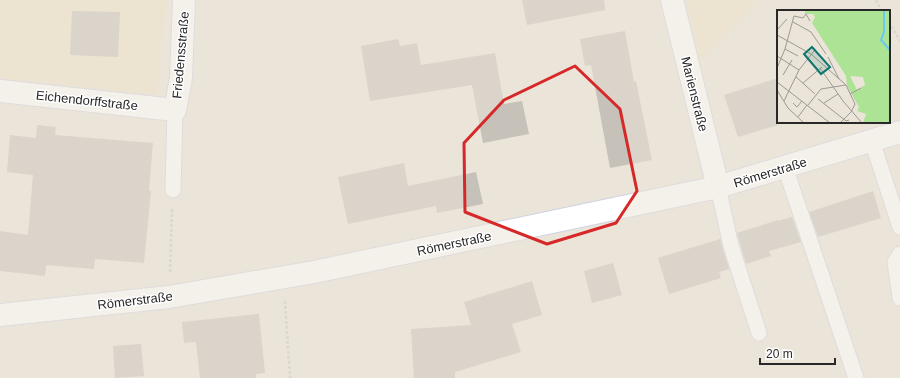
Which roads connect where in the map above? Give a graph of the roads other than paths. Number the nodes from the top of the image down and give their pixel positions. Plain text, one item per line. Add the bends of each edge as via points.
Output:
1 (184, 0) edge
2 (672, 0) edge
3 (0, 91) edge
4 (175, 110) junction
5 (900, 132) edge
6 (872, 141) junction
7 (785, 167) junction
8 (718, 187) junction
9 (173, 190) road end
10 (900, 227) edge
11 (900, 254) edge
12 (900, 298) edge
13 (0, 315) edge
14 (759, 333) dead end
15 (856, 378) edge

1 - 4 street, Friedensstraße via 180,78
2 - 8 street, Marienstraße
3 - 4 street, Eichendorffstraße
4 - 9 lane
5 - 6 street, Römerstraße
6 - 7 street, Römerstraße
6 - 10 lane
7 - 8 street, Römerstraße
7 - 15 lane
8 - 13 street, Römerstraße via 314,272 169,297
8 - 14 lane via 731,246
11 - 12 lane via 895,262

